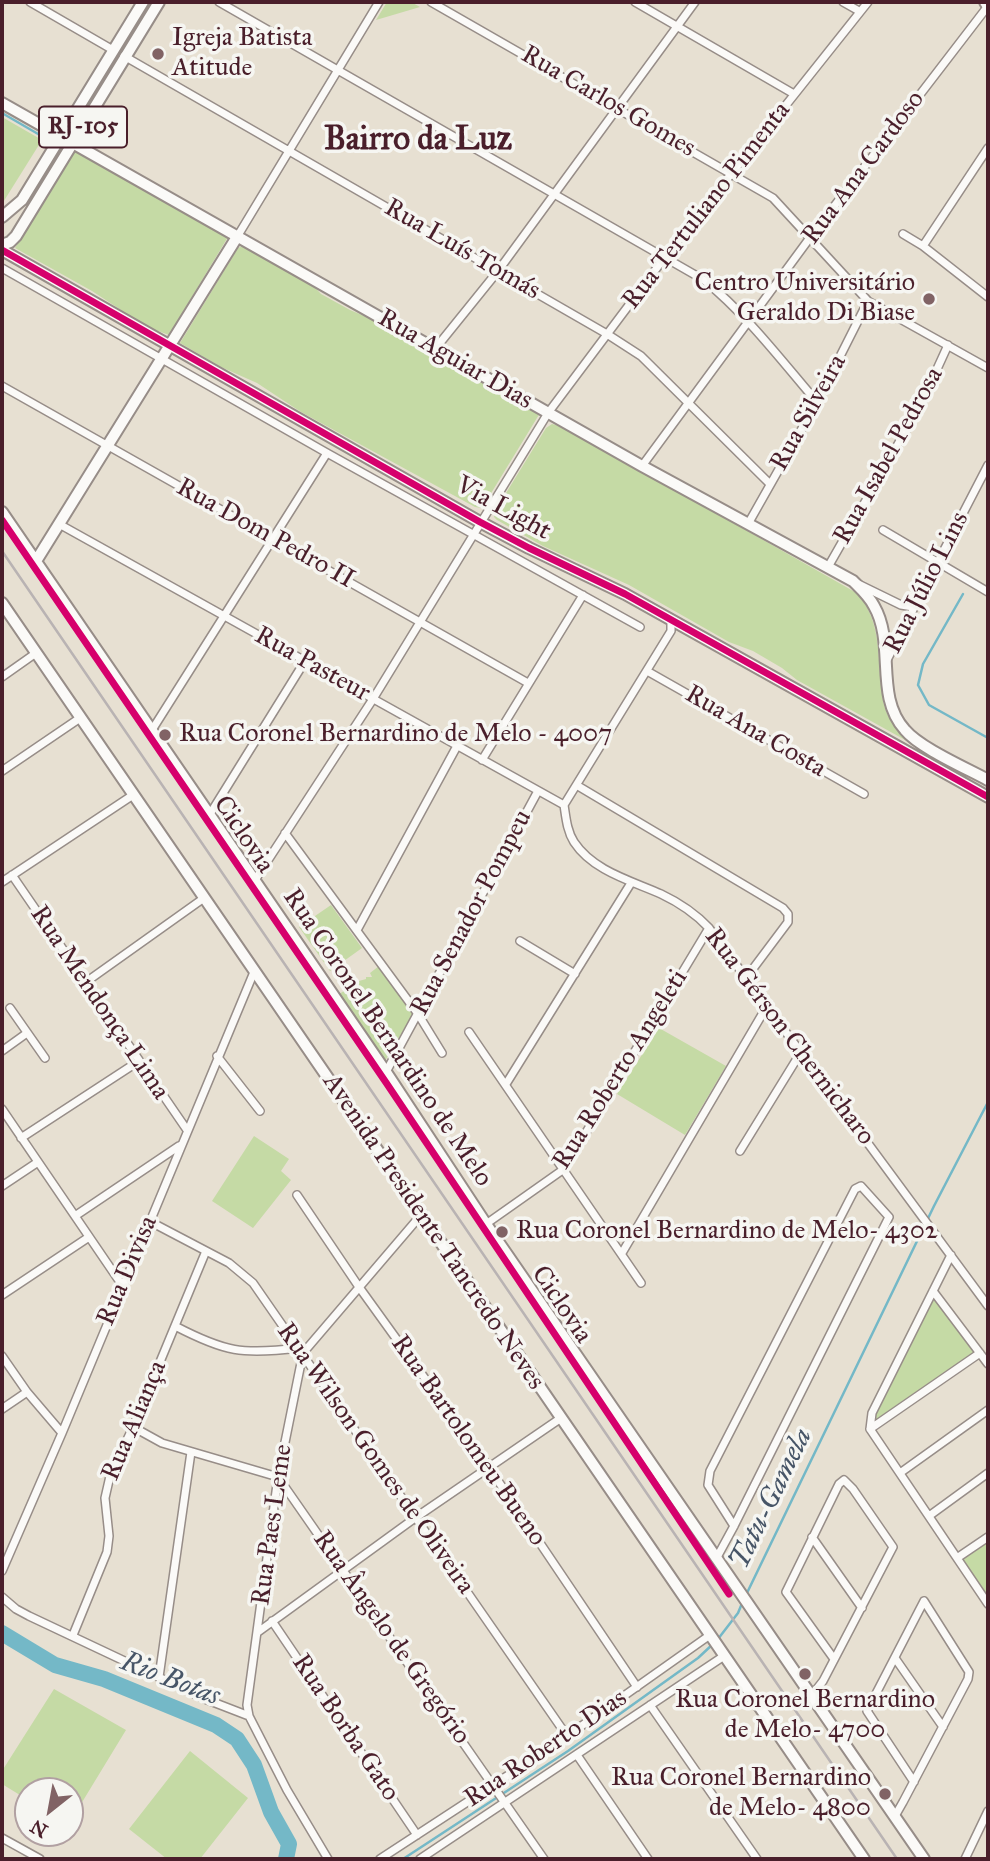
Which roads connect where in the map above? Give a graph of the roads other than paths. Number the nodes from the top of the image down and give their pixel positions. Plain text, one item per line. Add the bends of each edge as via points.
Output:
1 (30, 2) edge
2 (143, 2) edge
3 (159, 2) edge
4 (219, 2) edge
5 (379, 2) edge
6 (431, 2) edge
7 (635, 2) edge
8 (695, 2) edge
9 (843, 2) edge
10 (868, 2) edge
11 (985, 2) edge
12 (988, 7) edge
13 (859, 11) junction
14 (677, 26) junction
15 (113, 50) junction
16 (124, 56) junction
17 (337, 69) junction
18 (794, 94) junction
19 (2, 103) edge
20 (617, 108) junction
21 (61, 137) junction
22 (74, 143) junction
23 (988, 148) edge
24 (288, 150) junction
25 (731, 173) junction
26 (555, 193) junction
27 (2, 217) edge
28 (903, 234) dead end
29 (237, 237) junction
30 (809, 239) junction
31 (923, 246) junction
32 (2, 248) edge
33 (665, 257) junction
34 (2, 268) edge
35 (498, 271) junction
36 (988, 297) edge
37 (868, 301) junction
38 (748, 321) junction
39 (607, 334) junction
40 (948, 345) junction
41 (169, 346) junction
42 (435, 349) junction
43 (161, 359) junction
44 (988, 368) edge
45 (2, 386) edge
46 (817, 402) junction
47 (689, 405) junction
48 (548, 413) junction
49 (108, 446) junction
50 (327, 453) junction
51 (642, 466) junction
52 (987, 470) edge
53 (769, 483) junction
54 (2, 512) edge
55 (480, 522) junction
56 (59, 524) junction
57 (748, 524) junction
58 (883, 530) dead end
59 (472, 535) junction
60 (272, 538) junction
61 (36, 561) junction
62 (937, 562) junction
63 (828, 567) junction
64 (853, 581) junction
65 (988, 592) edge
66 (583, 595) junction
67 (2, 604) edge
68 (913, 607) junction
69 (224, 616) junction
70 (671, 619) junction
71 (420, 622) junction
72 (640, 627) dead end
73 (36, 653) junction
74 (305, 661) junction
75 (886, 664) junction
76 (647, 671) junction
77 (2, 677) edge
78 (528, 683) junction
79 (373, 699) junction
80 (80, 718) junction
81 (152, 730) junction
82 (457, 746) junction
83 (482, 760) junction
84 (2, 771) edge
85 (988, 780) edge
86 (578, 786) junction
87 (538, 791) junction
88 (864, 794) dead end
89 (133, 795) junction
90 (988, 797) edge
91 (564, 805) junction
92 (209, 814) junction
93 (285, 833) junction
94 (12, 875) junction
95 (255, 880) junction
96 (2, 882) edge
97 (631, 883) junction
98 (204, 898) junction
99 (709, 928) junction
100 (357, 930) junction
101 (520, 940) dead end
102 (254, 972) junction
103 (575, 974) junction
104 (746, 978) junction
105 (86, 982) junction
106 (766, 1006) junction
107 (10, 1008) dead end
108 (418, 1014) junction
109 (469, 1032) dead end
110 (27, 1033) junction
111 (2, 1051) edge
112 (801, 1052) junction
113 (442, 1053) dead end
114 (217, 1056) junction
115 (45, 1058) dead end
116 (139, 1061) junction
117 (386, 1072) junction
118 (506, 1084) junction
119 (2, 1110) edge
120 (260, 1111) dead end
121 (187, 1130) junction
122 (21, 1138) junction
123 (180, 1146) junction
124 (740, 1151) dead end
125 (38, 1162) junction
126 (564, 1169) junction
127 (2, 1186) edge
128 (298, 1195) dead end
129 (421, 1214) junction
130 (75, 1216) junction
131 (149, 1221) junction
132 (486, 1224) junction
133 (89, 1237) junction
134 (206, 1251) junction
135 (622, 1253) junction
136 (951, 1255) junction
137 (641, 1283) dead end
138 (122, 1285) junction
139 (359, 1287) junction
140 (933, 1291) junction
141 (2, 1295) edge
142 (988, 1306) edge
143 (175, 1326) junction
144 (301, 1351) junction
145 (980, 1353) junction
146 (2, 1356) edge
147 (988, 1364) edge
148 (27, 1392) junction
149 (2, 1409) edge
150 (988, 1409) edge
151 (561, 1418) junction
152 (133, 1427) junction
153 (870, 1429) junction
154 (62, 1433) junction
155 (191, 1452) junction
156 (488, 1466) junction
157 (988, 1473) edge
158 (901, 1474) junction
159 (278, 1477) junction
160 (929, 1516) junction
161 (415, 1518) junction
162 (734, 1526) junction
163 (812, 1537) junction
164 (988, 1537) edge
165 (957, 1558) junction
166 (716, 1559) junction
167 (342, 1570) junction
168 (2, 1571) edge
169 (2, 1597) edge
170 (988, 1604) edge
171 (862, 1608) junction
172 (272, 1621) junction
173 (258, 1632) junction
174 (73, 1635) junction
175 (711, 1637) junction
176 (723, 1655) junction
177 (895, 1658) junction
178 (834, 1659) junction
179 (159, 1677) junction
180 (637, 1687) junction
181 (812, 1695) junction
182 (650, 1704) junction
183 (249, 1716) junction
184 (943, 1727) junction
185 (567, 1735) junction
186 (577, 1755) junction
187 (914, 1782) junction
188 (494, 1787) junction
189 (504, 1802) junction
190 (988, 1811) edge
191 (895, 1816) junction
192 (418, 1835) junction
193 (2, 1839) edge
194 (431, 1856) edge
195 (40, 1859) edge
196 (328, 1859) edge
197 (380, 1859) edge
198 (420, 1859) edge
199 (544, 1859) edge
200 (648, 1859) edge
201 (757, 1859) edge
202 (864, 1859) edge
203 (924, 1859) edge
204 (965, 1859) edge

1 - 15 street
2 - 15 main road, RJ-105
3 - 16 main road, RJ-105
4 - 17 street
5 - 17 street
6 - 20 street, Rua Carlos Gomes
7 - 14 street
8 - 14 street
9 - 13 street
10 - 13 street, Rua Tertuliano Pimenta
11 - 12 main road
12 - 30 street, Rua Ana Cardoso
13 - 18 street, Rua Tertuliano Pimenta
14 - 18 street
14 - 20 street
15 - 21 main road, RJ-105
16 - 22 main road, RJ-105
16 - 24 street, Rua Luís Tomás
17 - 24 street
17 - 26 street
18 - 25 street, Rua Tertuliano Pimenta
19 - 21 main road, Rua Aguiar Dias
20 - 25 street, Rua Carlos Gomes
20 - 26 street
21 - 22 main road, Rua Aguiar Dias
21 - 27 main road, RJ-105 via 22,200
22 - 29 main road, Rua Aguiar Dias
22 - 32 main road, RJ-105 via 15,239
23 - 31 street
24 - 29 street
24 - 35 street, Rua Luís Tomás
25 - 30 street, Rua Carlos Gomes via 773,198
25 - 33 street, Rua Tertuliano Pimenta
26 - 33 street
26 - 35 street
28 - 31 street
29 - 41 main road
29 - 42 main road, Rua Aguiar Dias
30 - 37 street, Rua Carlos Gomes
30 - 38 street, Rua Ana Cardoso
31 - 36 street
32 - 41 main road, Via Light
33 - 38 street via 704,279
33 - 39 street, Rua Tertuliano Pimenta
34 - 43 street
35 - 39 street, Rua Luís Tomás
35 - 42 street
37 - 40 street, Rua Carlos Gomes
37 - 46 street, Rua Silveira
38 - 46 street
38 - 47 street, Rua Ana Cardoso
39 - 47 street, Rua Luís Tomás via 642,356
39 - 48 street, Rua Tertuliano Pimenta
40 - 44 street, Rua Carlos Gomes
40 - 63 street, Rua Isabel Pedrosa via 922,402
41 - 43 main road
41 - 55 main road, Via Light
42 - 48 main road, Rua Aguiar Dias
43 - 49 main road
43 - 50 street
45 - 49 street, Rua Dom Pedro II
46 - 53 street, Rua Silveira
47 - 51 street, Rua Ana Cardoso
47 - 53 street, Rua Luís Tomás
48 - 51 main road, Rua Aguiar Dias
48 - 55 street, Rua Tertuliano Pimenta
49 - 56 main road
49 - 60 street, Rua Dom Pedro II
50 - 59 street
50 - 60 street
51 - 57 main road, Rua Aguiar Dias
52 - 62 street, Rua Júlio Lins
53 - 57 street, Rua Silveira
54 - 61 main road, Rua Coronel Bernardino de Melo
55 - 59 street, Rua Tertuliano Pimenta
55 - 70 main road, Via Light
56 - 61 main road
56 - 69 street, Rua Pasteur
57 - 63 main road, Rua Aguiar Dias
58 - 62 street
59 - 66 street
59 - 71 street, Rua Tertuliano Pimenta
60 - 69 street
60 - 71 street, Rua Dom Pedro II
61 - 81 main road, Rua Coronel Bernardino de Melo
62 - 65 street
62 - 68 street, Rua Júlio Lins
63 - 64 main road, Rua Aguiar Dias
64 - 68 street, Rua Aguiar Dias
64 - 75 main road via 878,614
66 - 72 street
66 - 78 street
67 - 73 main road, Avenida Presidente Tancredo Neves
68 - 75 street, Rua Júlio Lins
69 - 74 street, Rua Pasteur
69 - 81 street
70 - 76 street via 671,631
70 - 90 main road, Via Light
71 - 78 street, Rua Dom Pedro II
71 - 79 street, Rua Tertuliano Pimenta
73 - 77 street
73 - 80 main road, Avenida Presidente Tancredo Neves
74 - 79 street, Rua Pasteur
74 - 92 street
75 - 85 main road via 892,709 905,732
76 - 86 street
76 - 88 street, Rua Ana Costa
78 - 83 street
79 - 82 street, Rua Pasteur
79 - 93 street, Rua Tertuliano Pimenta
80 - 84 street
80 - 89 main road, Avenida Presidente Tancredo Neves
81 - 92 main road, Rua Coronel Bernardino de Melo
82 - 83 street, Rua Pasteur
82 - 100 street
83 - 87 street, Rua Pasteur
86 - 91 street
86 - 104 street via 783,908 788,922
87 - 91 street, Rua Pasteur
87 - 108 street, Rua Senador Pompeu
89 - 94 street
89 - 98 main road, Avenida Presidente Tancredo Neves
91 - 97 street, Rua Gérson Chernicharo via 574,842
92 - 95 main road, Rua Coronel Bernardino de Melo
93 - 95 street, Rua Tertuliano Pimenta
93 - 100 street
94 - 96 street
94 - 105 street, Rua Mendonça Lima
95 - 117 main road, Rua Coronel Bernardino de Melo
97 - 99 street, Rua Gérson Chernicharo via 690,910
97 - 103 street
98 - 102 main road, Avenida Presidente Tancredo Neves
98 - 105 street
99 - 104 street, Rua Gérson Chernicharo
99 - 126 street, Rua Roberto Angeleti
100 - 108 street
101 - 103 street
102 - 114 street, Rua Divisa
102 - 129 main road, Avenida Presidente Tancredo Neves
103 - 118 street
104 - 106 street, Rua Gérson Chernicharo
105 - 116 street, Rua Mendonça Lima
106 - 112 street, Rua Gérson Chernicharo
106 - 135 street
107 - 110 street
108 - 113 street
108 - 117 street, Rua Senador Pompeu
109 - 118 street
110 - 111 street
110 - 115 street
112 - 124 street
112 - 136 street, Rua Gérson Chernicharo
114 - 120 street
114 - 121 street, Rua Divisa
116 - 121 street, Rua Mendonça Lima
116 - 122 street
117 - 132 main road, Rua Coronel Bernardino de Melo
118 - 126 street
119 - 122 street
121 - 123 street, Rua Divisa
122 - 125 street
123 - 130 street
123 - 131 street, Rua Divisa
125 - 127 street
125 - 130 street
126 - 132 street, Rua Roberto Angeleti
126 - 135 street
128 - 139 street, Rua Bartolomeu Bueno
129 - 139 street, Rua Paes Leme
129 - 151 main road, Avenida Presidente Tancredo Neves
130 - 133 street
131 - 134 street, Rua Wilson Gomes de Oliveira
131 - 138 street, Rua Divisa
132 - 166 main road, Rua Coronel Bernardino de Melo
133 - 138 street
133 - 141 street
134 - 143 street, Rua Aliança
134 - 144 street, Rua Wilson Gomes de Oliveira via 253,1283
135 - 137 street
136 - 140 street
136 - 142 street, Rua Gérson Chernicharo
138 - 154 street, Rua Divisa
139 - 144 street, Rua Paes Leme
139 - 156 street, Rua Bartolomeu Bueno
140 - 145 street
140 - 153 street via 873,1413
143 - 144 street via 211,1345 235,1351
143 - 152 street, Rua Aliança
144 - 159 street, Rua Paes Leme
144 - 161 street, Rua Wilson Gomes de Oliveira
145 - 147 street
145 - 153 street
146 - 148 street
148 - 149 street
148 - 154 street
150 - 158 street
151 - 156 street
151 - 175 main road, Avenida Presidente Tancredo Neves
152 - 155 street
152 - 174 street, Rua Aliança via 106,1489 107,1552
153 - 158 street
154 - 168 street, Rua Divisa
155 - 159 street
155 - 179 street
156 - 161 street
156 - 180 street, Rua Bartolomeu Bueno
157 - 160 street
158 - 160 street
159 - 167 street, Rua Ângelo de Gregório
159 - 173 street, Rua Paes Leme
160 - 165 street
161 - 167 street
161 - 185 street, Rua Wilson Gomes de Oliveira
162 - 162 street via 708,1485 710,1471 855,1189 861,1186 889,1217
162 - 166 street
163 - 171 street
163 - 171 street via 844,1480 893,1547
163 - 178 street via 786,1592
164 - 165 street
165 - 170 street
166 - 181 main road, Rua Coronel Bernardino de Melo
167 - 172 street
167 - 188 street, Rua Ângelo de Gregório
169 - 174 street via 29,1616
171 - 178 street
172 - 173 street
172 - 192 street, Rua Borba Gato
173 - 183 street, Rua Paes Leme via 247,1692
174 - 179 street
175 - 176 main road, Avenida Presidente Tancredo Neves
175 - 180 street, Rua Roberto Dias
176 - 182 street, Rua Roberto Dias
176 - 202 main road, Avenida Presidente Tancredo Neves
177 - 184 street
177 - 184 street via 924,1601 967,1666 968,1679
177 - 187 street via 870,1702 868,1715
178 - 181 street
179 - 183 street
180 - 185 street, Rua Roberto Dias
181 - 191 main road, Rua Coronel Bernardino de Melo
182 - 186 street, Rua Roberto Dias
182 - 201 street
183 - 196 street, Rua Paes Leme
184 - 187 street
185 - 188 street, Rua Roberto Dias
186 - 189 street, Rua Roberto Dias
186 - 200 street
187 - 191 street
188 - 189 street, Rua Ângelo de Gregório
188 - 192 street, Rua Roberto Dias
189 - 194 street, Rua Roberto Dias
189 - 199 street
190 - 204 street
191 - 203 main road, Rua Coronel Bernardino de Melo
192 - 197 street, Rua Roberto Dias
193 - 195 street
194 - 198 street, Rua Roberto Dias

